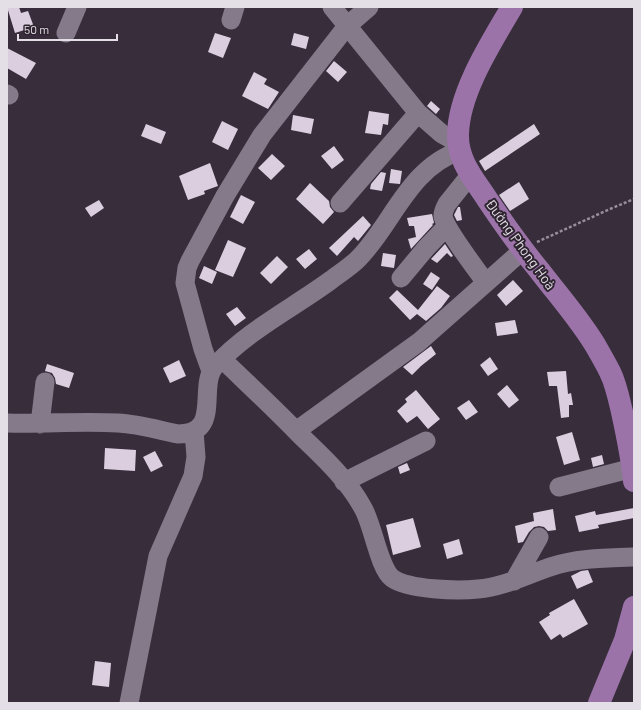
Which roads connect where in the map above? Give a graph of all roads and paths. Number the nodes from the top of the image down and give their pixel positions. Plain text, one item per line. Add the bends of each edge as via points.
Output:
1 (77, 7) edge
2 (332, 7) edge
3 (369, 7) edge
4 (512, 7) edge
5 (347, 26) junction
6 (66, 33) dead end
7 (418, 113) junction
8 (459, 147) junction
9 (471, 174) junction
10 (634, 199) edge
11 (340, 203) dead end
12 (447, 226) junction
13 (523, 250) junction
14 (401, 278) dead end
15 (486, 283) junction
16 (217, 365) junction
17 (45, 382) dead end
18 (7, 423) edge
19 (40, 424) junction
20 (194, 431) junction
21 (296, 431) junction
22 (426, 441) dead end
23 (633, 474) edge
24 (344, 482) junction
25 (559, 487) dead end
26 (539, 537) dead end
27 (634, 557) edge
28 (514, 580) junction
29 (634, 607) edge
30 (129, 703) edge
31 (599, 703) edge

1 - 6 street
2 - 5 street
3 - 5 street
4 - 8 main road, Đường Phong Hoà via 470,86 461,112
5 - 7 street
5 - 16 street via 262,136 224,196 190,261 185,283 203,349
7 - 8 street
7 - 11 street
8 - 9 main road, Đường Phong Hoà via 462,160
8 - 16 street via 439,160 414,183 371,244 357,259 321,287 252,333
9 - 12 street via 444,209 443,216
9 - 13 main road, Đường Phong Hoà
10 - 13 path
12 - 14 street
12 - 15 street
13 - 15 street
13 - 23 main road, Đường Phong Hoà via 597,348 610,372 620,405
15 - 21 street via 419,342
16 - 20 street via 209,377 205,418
16 - 21 street
17 - 19 street
18 - 19 street
19 - 20 street via 104,422 144,426 178,434
20 - 30 street via 196,447 192,476 158,556
21 - 24 street
22 - 24 street
23 - 25 street
24 - 28 street via 364,509 384,568 393,579 423,587 465,589 489,588
26 - 28 street
27 - 28 street via 569,562
29 - 31 main road via 625,640

